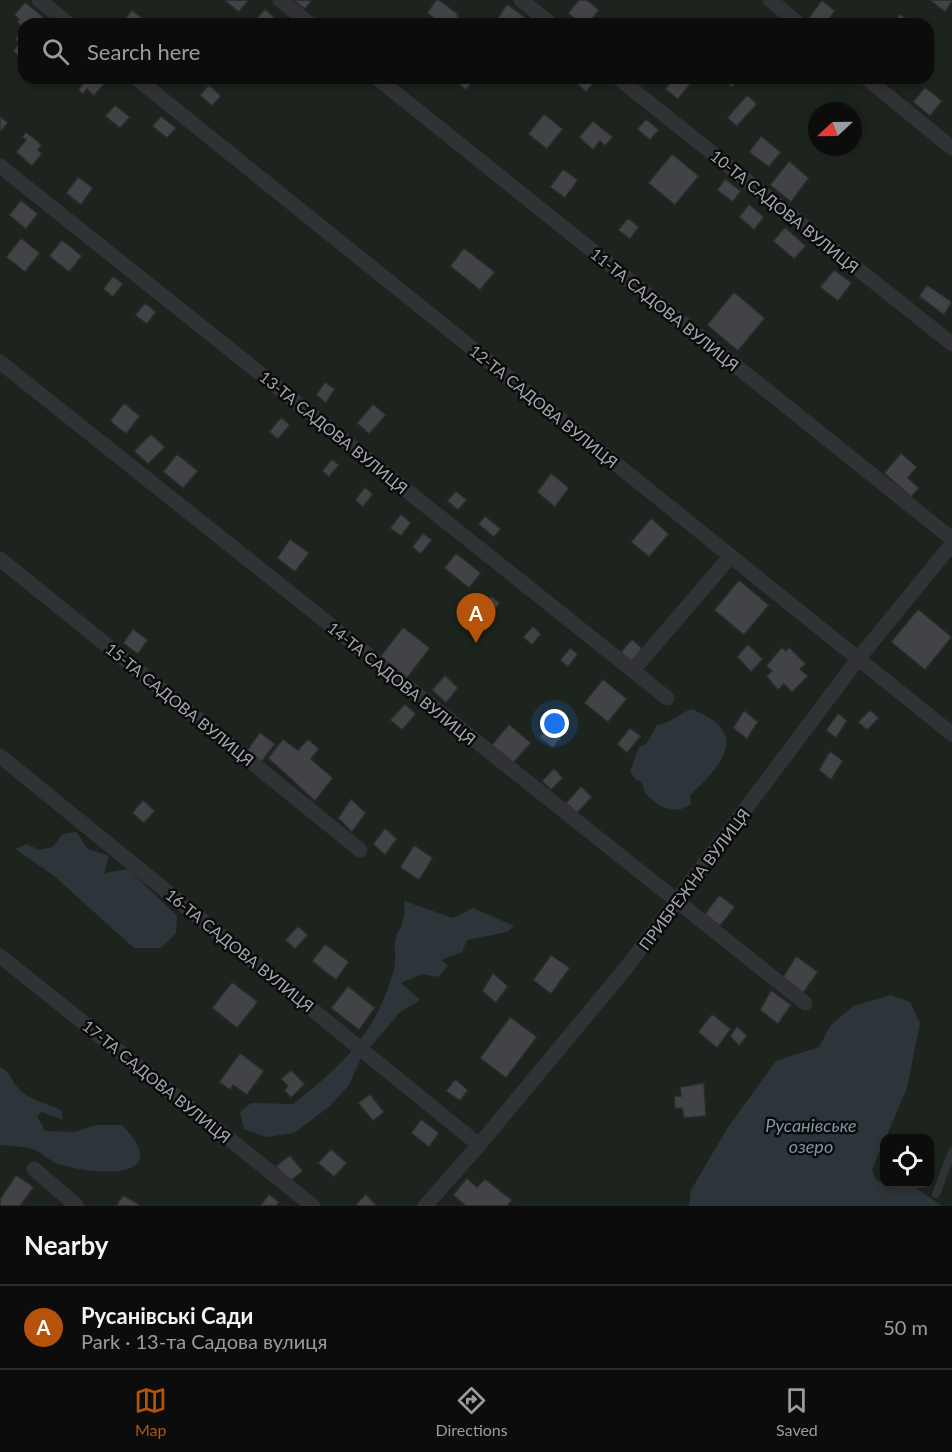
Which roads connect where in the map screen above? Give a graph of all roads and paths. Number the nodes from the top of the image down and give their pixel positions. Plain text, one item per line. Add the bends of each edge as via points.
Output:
1 (39, 0) edge
2 (280, 0) edge
3 (521, 0) edge
4 (770, 0) edge
5 (62, 18) edge
6 (302, 18) edge
7 (544, 18) edge
8 (792, 18) edge
9 (143, 84) edge
10 (384, 84) edge
11 (626, 84) edge
12 (873, 84) edge
13 (952, 148) edge
14 (0, 166) edge
15 (952, 344) edge
16 (0, 362) edge
17 (952, 539) edge
18 (952, 544) edge
19 (730, 557) junction
20 (0, 559) edge
21 (858, 659) junction
22 (633, 670) junction
23 (667, 698) dead end
24 (952, 734) edge
25 (0, 756) edge
26 (360, 850) dead end
27 (677, 902) junction
28 (0, 956) edge
29 (805, 1003) dead end
30 (479, 1145) junction
31 (952, 1152) edge
32 (34, 1169) dead end
33 (936, 1194) dead end
34 (77, 1206) edge
35 (313, 1206) edge
36 (425, 1206) edge

1 - 5 street
2 - 6 street
3 - 7 street
4 - 8 street
9 - 19 street, 12-ТА САДОВА ВУЛИЦЯ
10 - 17 street, 11-ТА САДОВА ВУЛИЦЯ
11 - 15 street, 10-ТА САДОВА ВУЛИЦЯ
12 - 13 street
14 - 22 street, 13-ТА САДОВА ВУЛИЦЯ
16 - 27 street, 14-ТА САДОВА ВУЛИЦЯ
18 - 21 street, ПРИБРЕЖНА ВУЛИЦЯ
19 - 21 street, 12-ТА САДОВА ВУЛИЦЯ
19 - 22 street
20 - 26 street, 15-ТА САДОВА ВУЛИЦЯ
21 - 24 street, 12-ТА САДОВА ВУЛИЦЯ
21 - 27 street, ПРИБРЕЖНА ВУЛИЦЯ
22 - 23 street, 13-ТА САДОВА ВУЛИЦЯ
25 - 30 street, 16-ТА САДОВА ВУЛИЦЯ
27 - 29 street, 14-ТА САДОВА ВУЛИЦЯ
27 - 30 street, ПРИБРЕЖНА ВУЛИЦЯ
28 - 35 street, 17-ТА САДОВА ВУЛИЦЯ
30 - 36 street, ПРИБРЕЖНА ВУЛИЦЯ
31 - 33 lane
32 - 34 street

